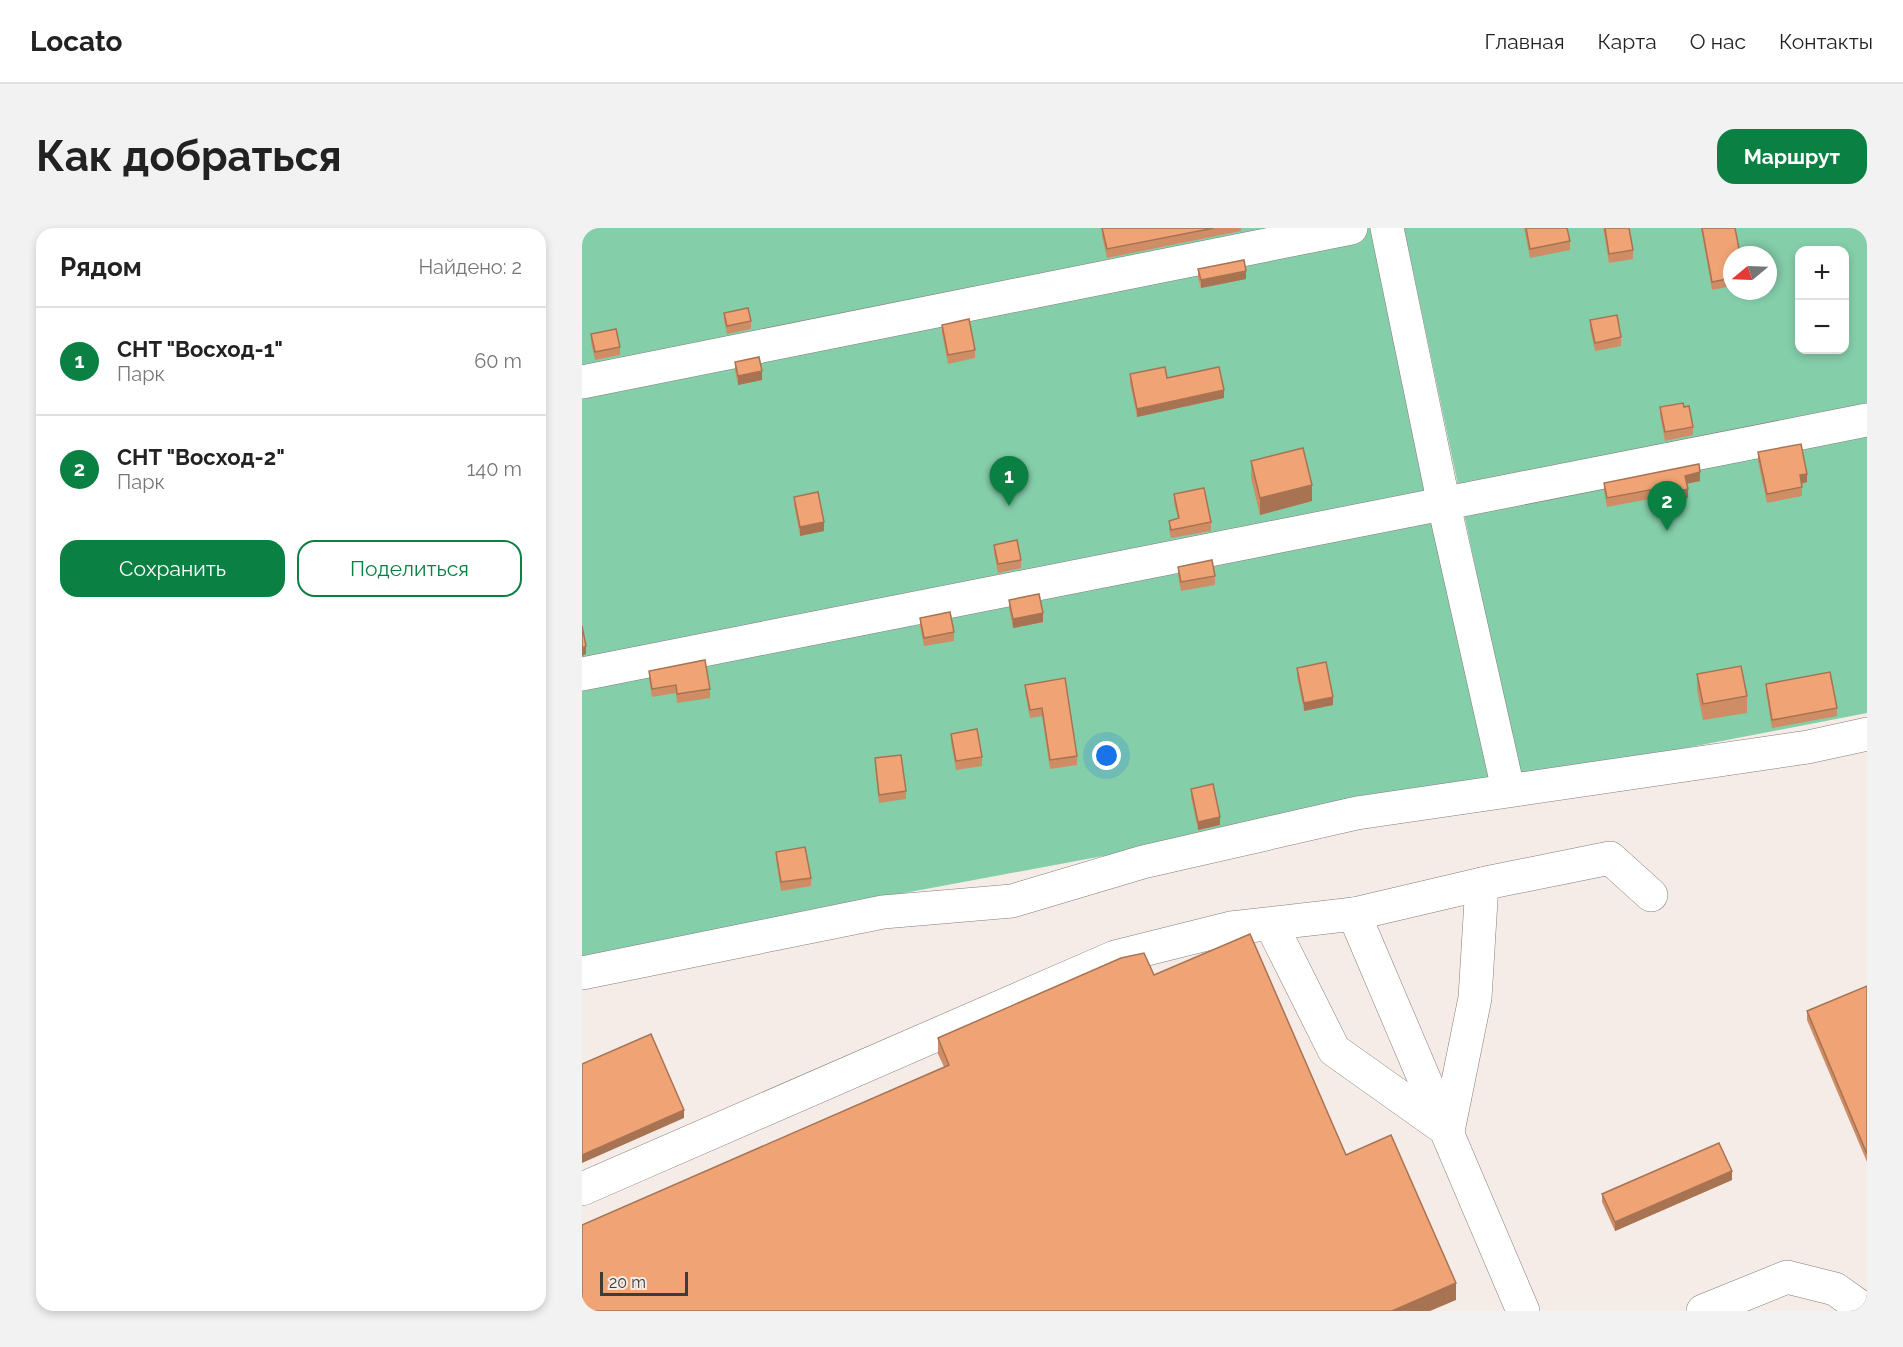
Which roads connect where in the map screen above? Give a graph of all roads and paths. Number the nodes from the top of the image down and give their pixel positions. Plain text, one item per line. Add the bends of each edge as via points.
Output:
1 (1350, 228) edge
2 (1387, 228) edge
3 (582, 382) edge
4 (1867, 420) edge
5 (1444, 505) junction
6 (582, 674) edge
7 (1867, 734) edge
8 (1508, 789) junction
9 (1482, 884) junction
10 (1651, 895) dead end
11 (1354, 914) junction
12 (1271, 924) junction
13 (582, 973) edge
14 (1448, 1131) junction
15 (582, 1189) edge
16 (1523, 1311) edge
17 (1703, 1311) edge
18 (1866, 1311) edge

1 - 3 street
2 - 5 street
4 - 5 street
5 - 6 street
5 - 8 street
7 - 8 street via 1808,747
8 - 13 street via 1357,813 1143,862 1012,901 883,912
9 - 10 street via 1610,858
9 - 11 street
9 - 14 street via 1476,998
11 - 12 street
11 - 14 street
12 - 14 street via 1334,1050
12 - 15 street via 1232,928 1115,957
14 - 16 street
17 - 18 street via 1787,1277 1835,1289

